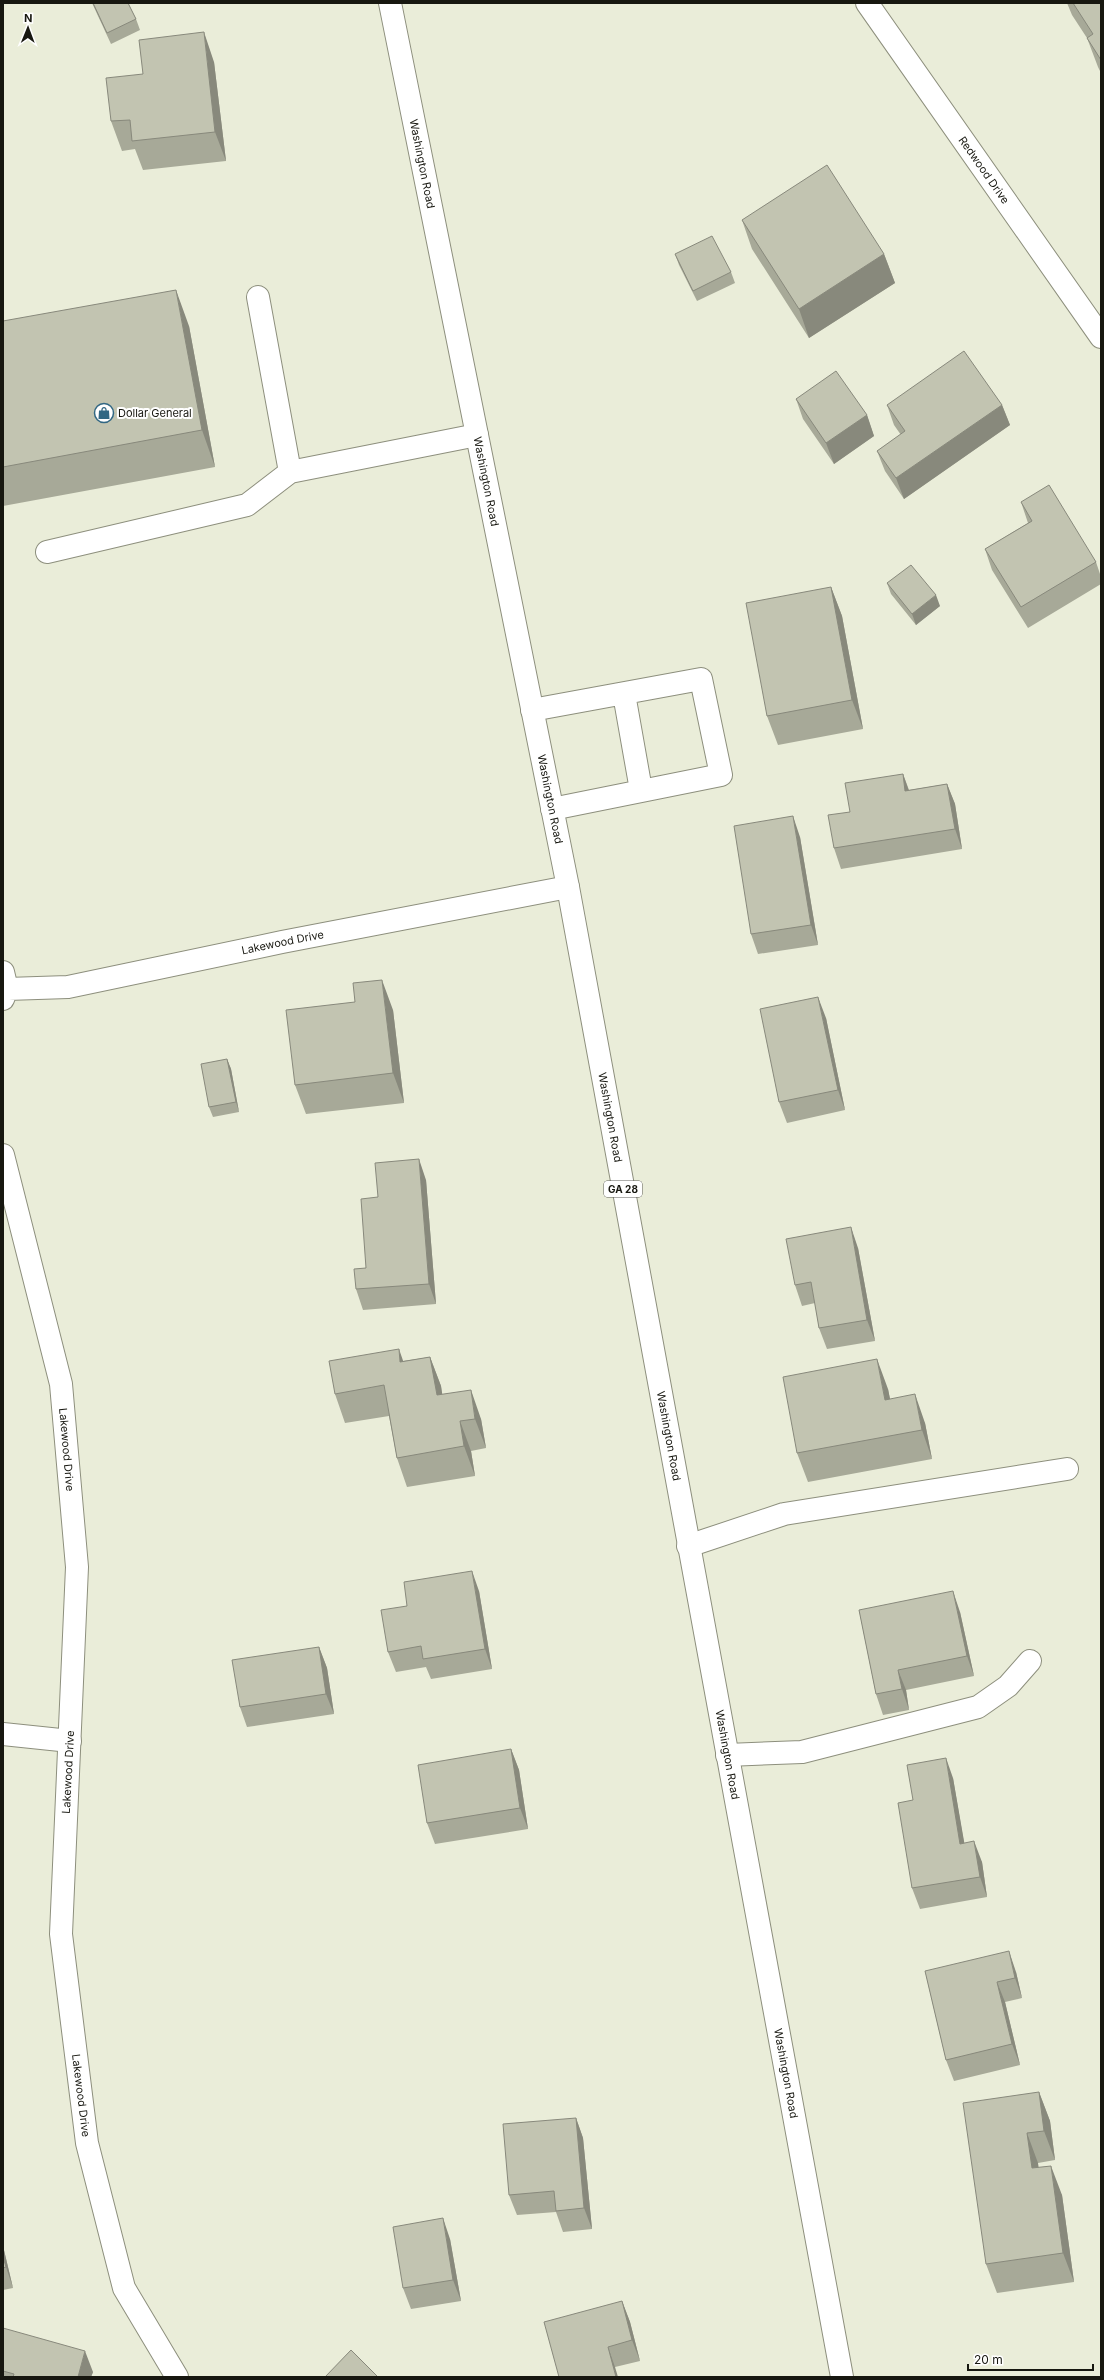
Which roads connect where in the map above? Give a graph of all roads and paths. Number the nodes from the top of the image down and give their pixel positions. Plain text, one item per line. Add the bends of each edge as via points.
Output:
1 (390, 3) edge
2 (867, 3) edge
3 (258, 297) dead end
4 (1101, 337) edge
5 (477, 435) junction
6 (290, 472) junction
7 (47, 552) dead end
8 (624, 694) junction
9 (532, 710) junction
10 (641, 790) junction
11 (552, 809) junction
12 (568, 888) junction
13 (4, 987) edge
14 (3, 1155) edge
15 (1067, 1469) dead end
16 (688, 1546) junction
17 (1030, 1660) dead end
18 (3, 1734) edge
19 (70, 1741) junction
20 (727, 1755) junction
21 (177, 2377) edge
22 (842, 2377) edge

1 - 5 main road, Washington Road / GA 28
2 - 4 main road, Redwood Drive
3 - 6 main road
5 - 6 main road
5 - 9 main road, Washington Road / GA 28
6 - 7 main road via 247,505
8 - 9 main road
8 - 10 main road
8 - 10 main road via 701,679 721,774
9 - 11 main road, Washington Road / GA 28
10 - 11 main road
11 - 12 main road, Washington Road / GA 28
12 - 13 main road, Lakewood Drive via 282,942 68,987
12 - 16 main road, Washington Road / GA 28
14 - 19 main road, Lakewood Drive via 61,1384 77,1567
15 - 16 main road via 784,1514
16 - 20 main road, Washington Road / GA 28
17 - 20 main road via 1008,1686 978,1707 802,1752
18 - 19 main road
19 - 21 main road, Lakewood Drive via 61,1934 88,2142 124,2288
20 - 22 main road, Washington Road / GA 28

